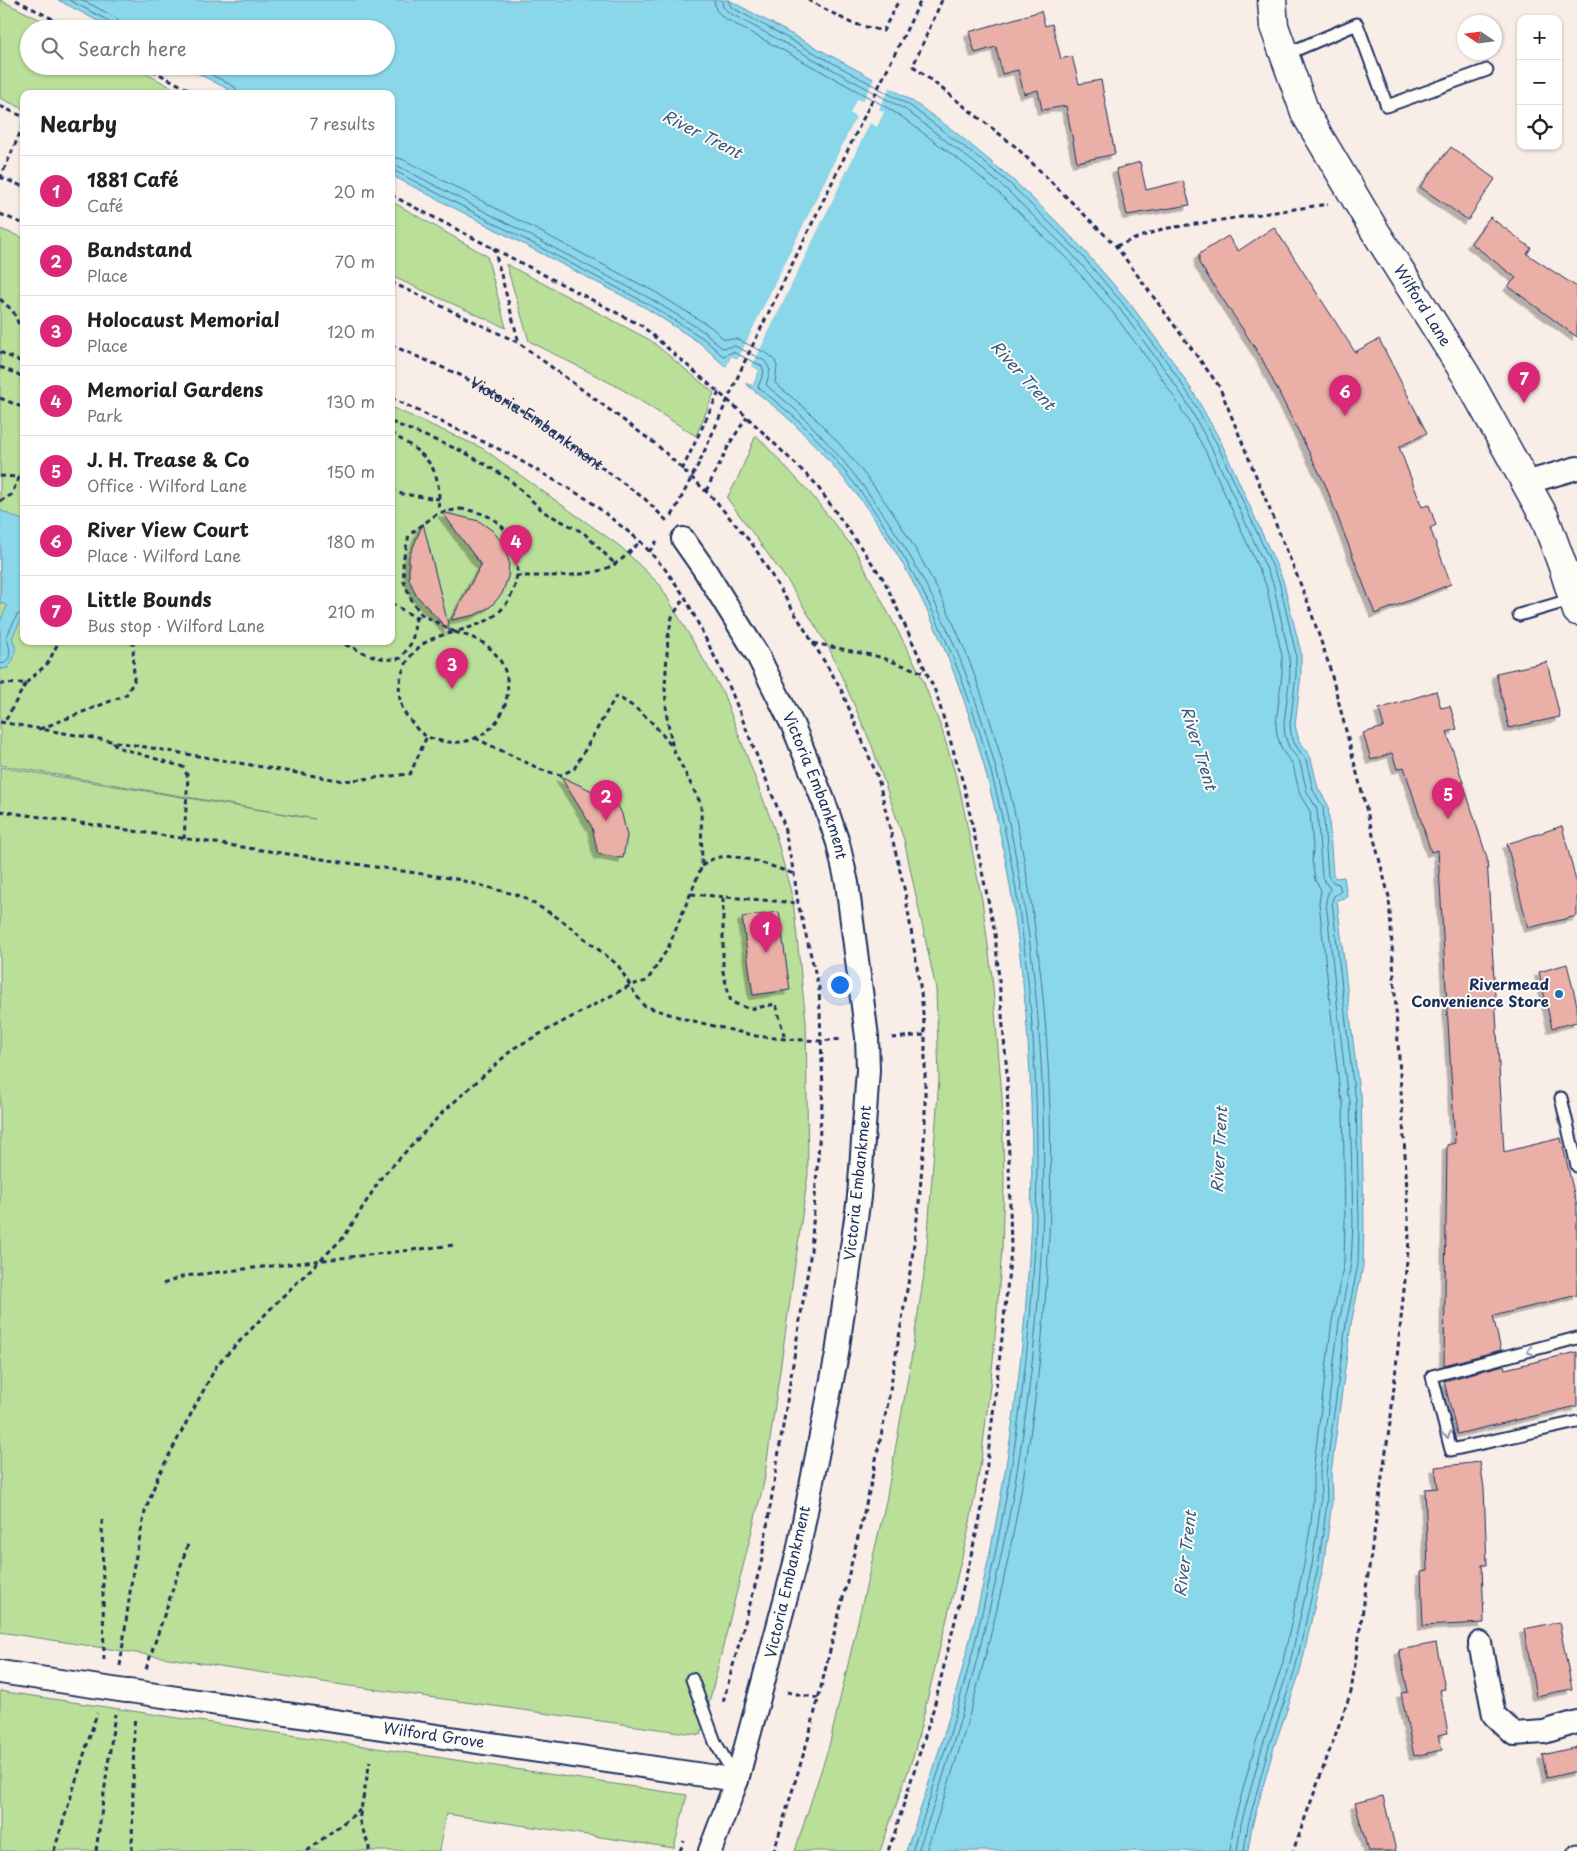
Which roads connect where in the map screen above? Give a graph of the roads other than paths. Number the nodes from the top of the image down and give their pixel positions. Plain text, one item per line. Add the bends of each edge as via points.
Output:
1 (1272, 0) edge
2 (1284, 55) junction
3 (1487, 70) dead end
4 (1577, 468) edge
5 (1525, 482) junction
6 (683, 539) dead end
7 (1575, 605) edge
8 (1519, 615) dead end
9 (1561, 1098) dead end
10 (1577, 1166) edge
11 (1577, 1338) edge
12 (1577, 1422) edge
13 (1480, 1643) dead end
14 (0, 1672) edge
15 (692, 1679) dead end
16 (1577, 1722) edge
17 (737, 1780) junction
18 (710, 1851) edge

1 - 2 main road, Wilford Lane via 1274,26
2 - 3 lane via 1357,24 1387,106
2 - 5 main road, Wilford Lane via 1306,115 1374,231 1466,375
4 - 5 street
5 - 7 main road, Wilford Lane via 1545,518
6 - 17 street, Victoria Embankment via 758,654 793,726 824,802 847,883 867,1037 868,1070 859,1197 837,1354 798,1552
7 - 8 lane
9 - 10 lane
11 -> 12 lane via 1432,1376 1451,1450
13 - 16 street via 1494,1715 1514,1734 1544,1732
14 - 17 street, Wilford Grove
15 - 17 lane via 715,1742
17 - 18 street, Victoria Embankment

